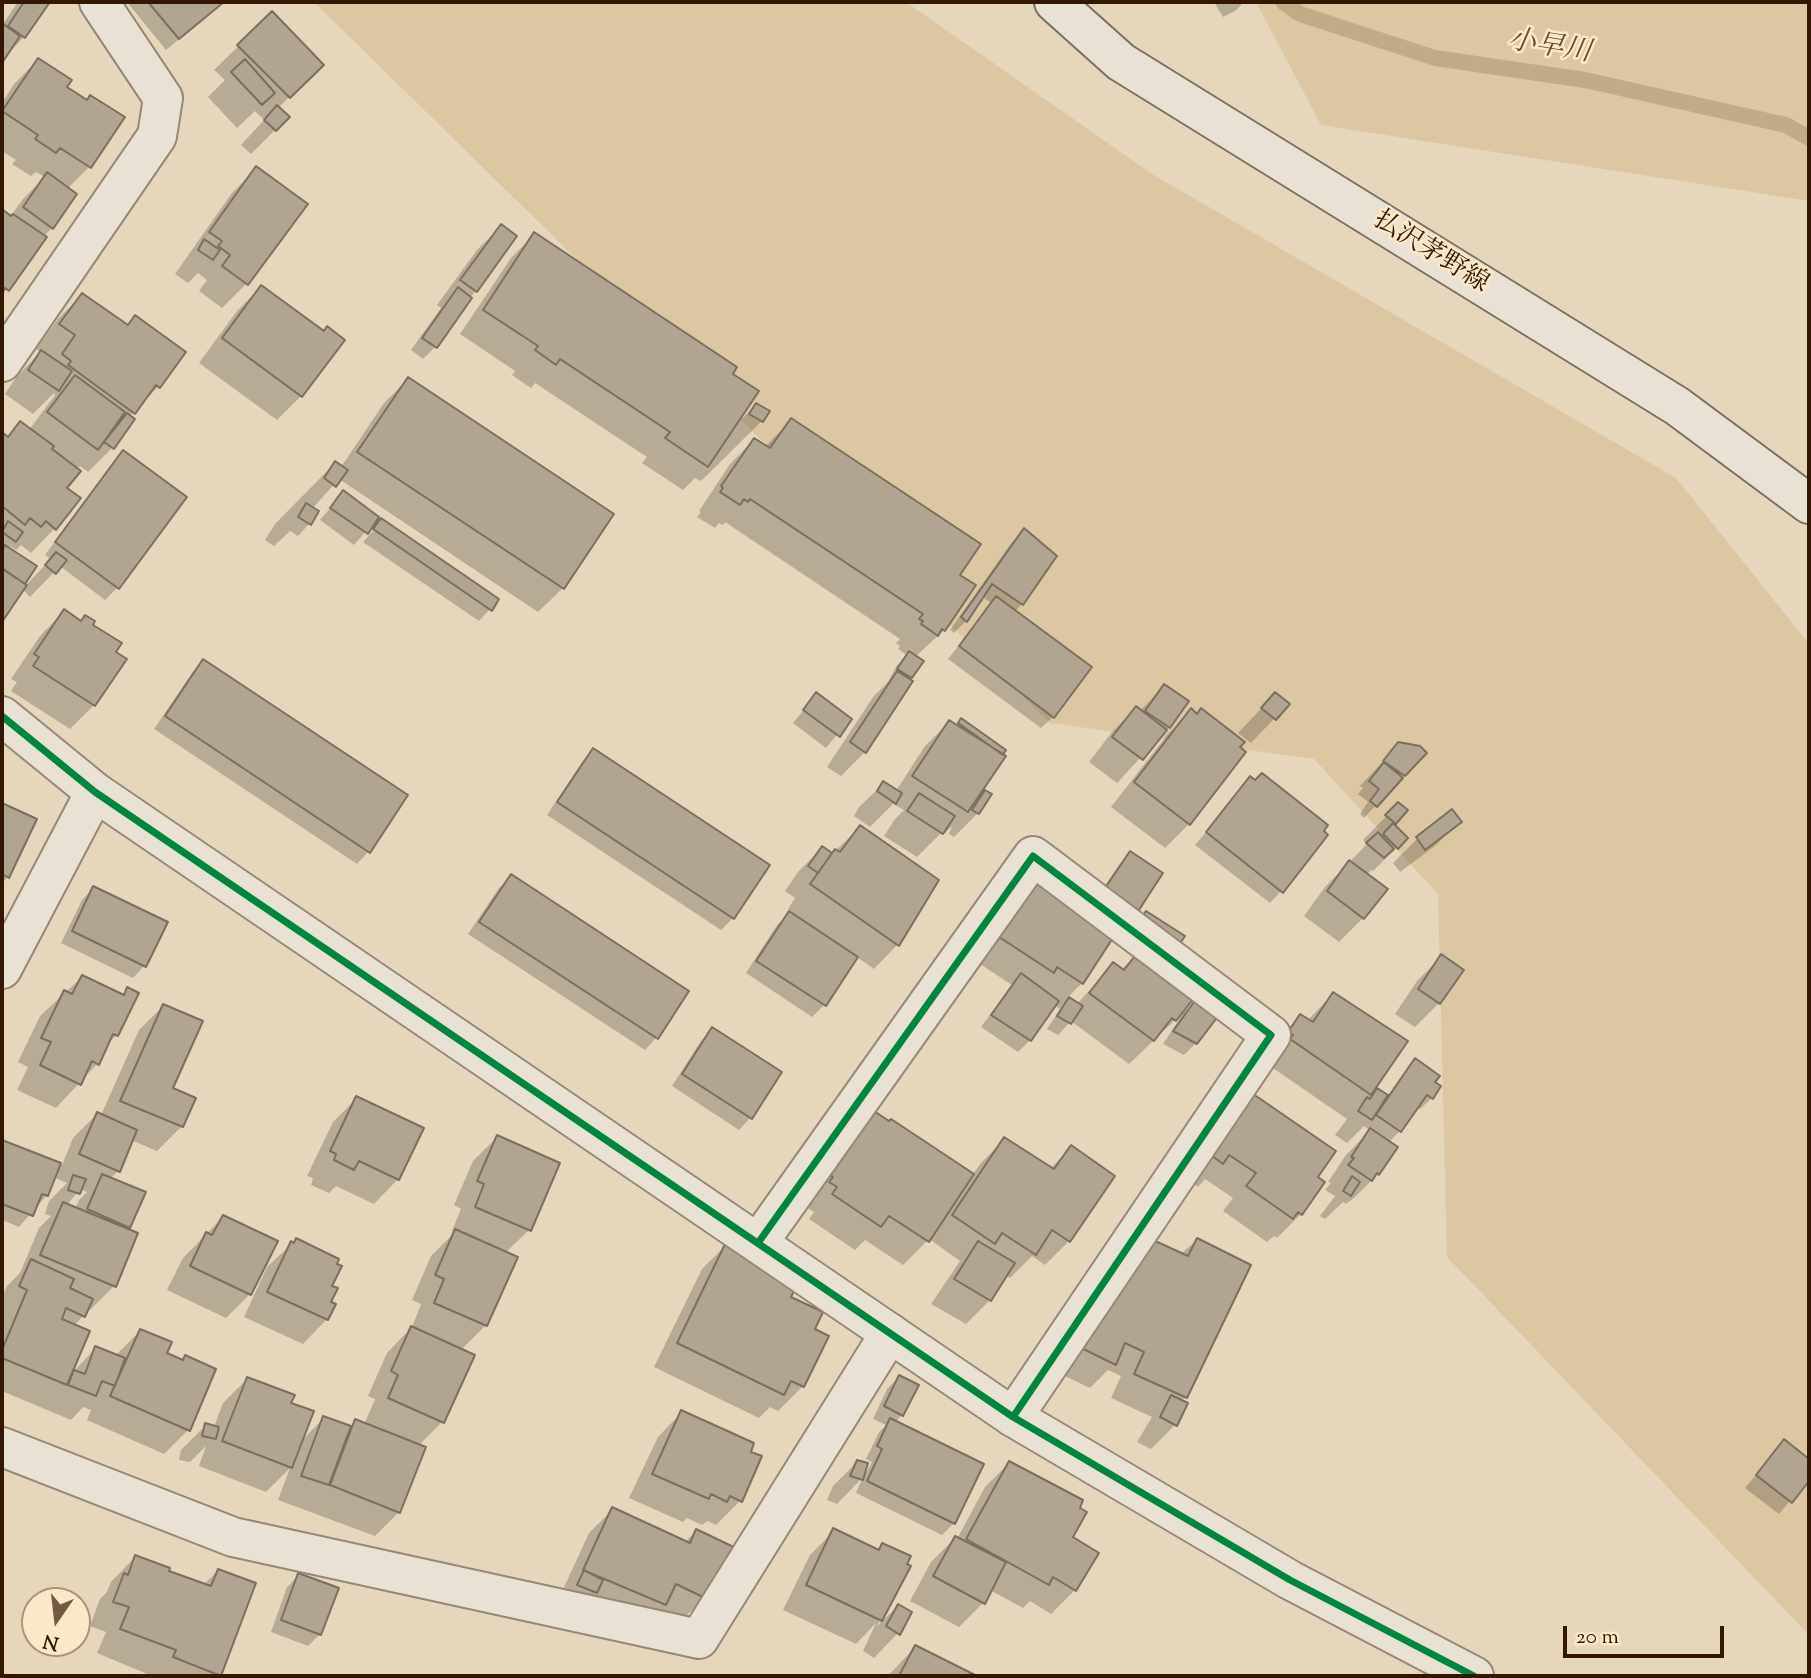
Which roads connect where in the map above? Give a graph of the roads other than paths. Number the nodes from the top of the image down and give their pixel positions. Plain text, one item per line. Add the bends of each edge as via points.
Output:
1 (99, 2) edge
2 (1054, 2) edge
3 (2, 362) edge
4 (1809, 504) edge
5 (2, 716) edge
6 (95, 792) junction
7 (2, 968) edge
8 (758, 1243) junction
9 (890, 1333) junction
10 (1013, 1418) junction
11 (2, 1447) edge
12 (1474, 1676) edge

1 - 3 street via 163,98 157,136
2 - 4 street, 払沢茅野線 via 1121,62 1677,406
5 - 6 street
6 - 7 street
6 - 8 street
8 - 9 street
8 - 10 street via 1033,856 1271,1035
9 - 10 street
9 - 11 street via 699,1639 233,1537
10 - 12 street via 1290,1580

